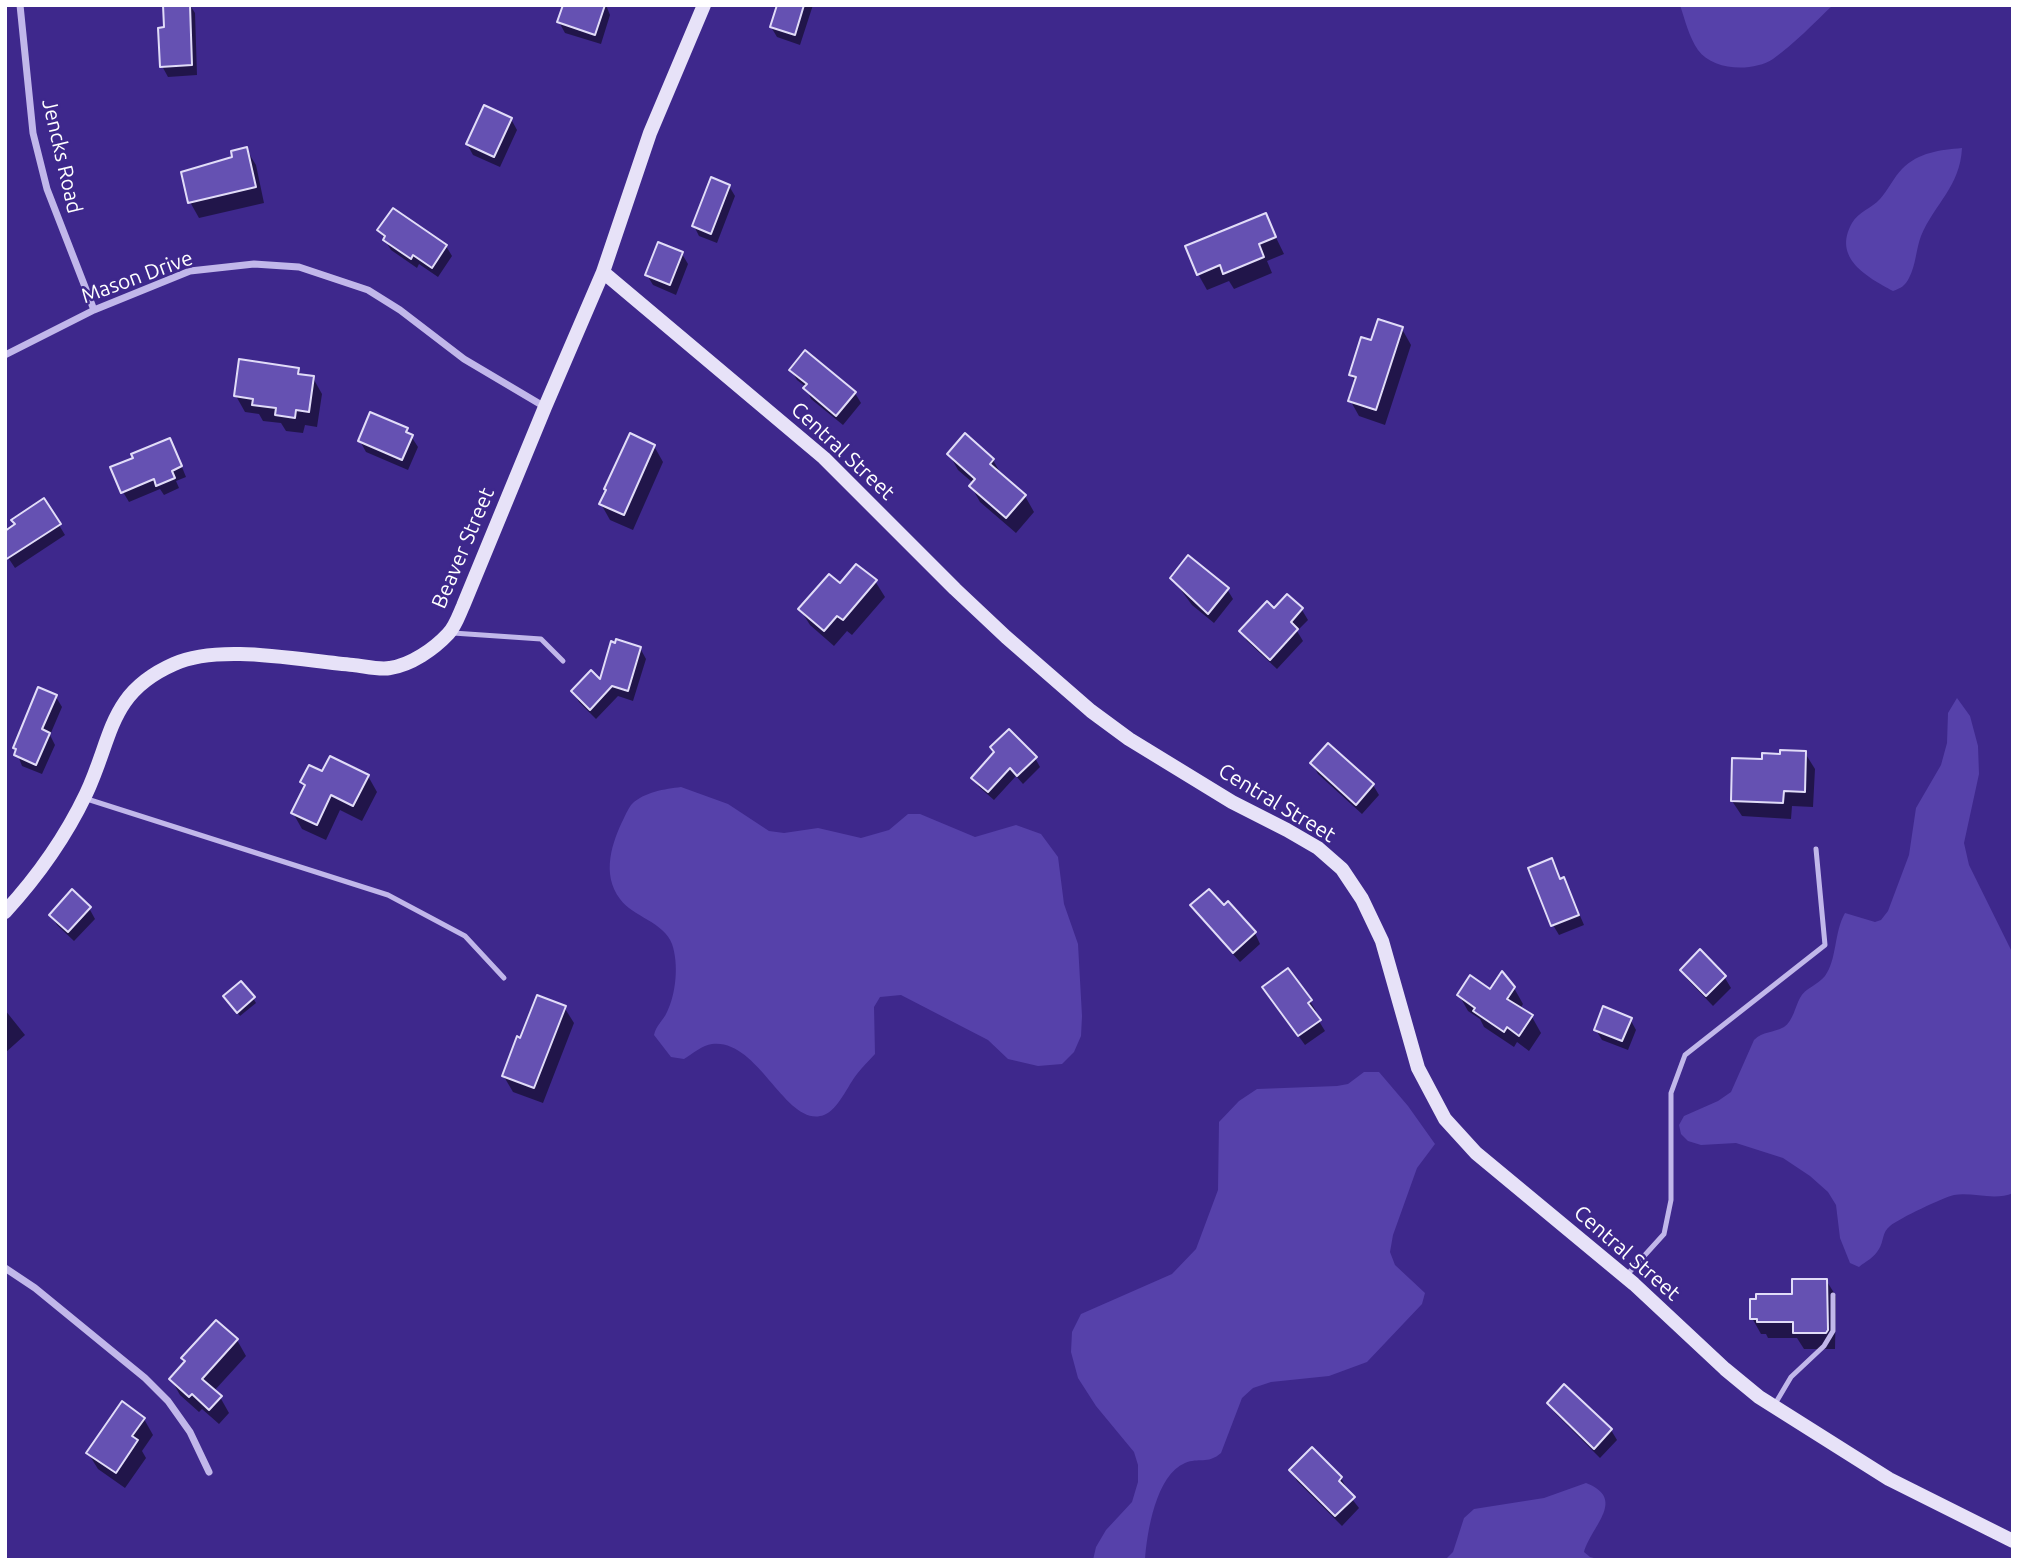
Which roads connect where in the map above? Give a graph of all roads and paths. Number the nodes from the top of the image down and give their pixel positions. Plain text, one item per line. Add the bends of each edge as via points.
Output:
1 (20, 5) edge
2 (704, 5) edge
3 (603, 272) junction
4 (94, 310) junction
5 (5, 355) edge
6 (545, 407) junction
7 (450, 632) junction
8 (562, 661) dead end
9 (84, 798) junction
10 (1816, 849) dead end
11 (5, 912) edge
12 (504, 978) dead end
13 (5, 1268) edge
14 (1625, 1277) junction
15 (1833, 1295) dead end
16 (1774, 1406) junction
17 (209, 1472) dead end
18 (2013, 1541) edge

1 - 4 street, Jencks Road via 33,133 41,167
2 - 3 street, Beaver Street via 650,133
3 - 6 street, Beaver Street
3 - 14 street, Central Street via 824,458 1006,638 1091,711 1232,802 1318,848 1342,869 1382,942 1418,1068 1445,1119 1476,1153
4 - 5 street, Mason Drive
4 - 6 street, Mason Drive via 190,271 254,264 299,267 368,290 464,359
6 - 7 street, Beaver Street
7 - 8 lane via 541,639
7 - 9 street, Beaver Street via 412,661 388,669 254,655 176,663 131,691 114,719
9 - 11 street, Beaver Street via 48,860
9 - 12 lane via 388,895 465,936
10 - 14 lane via 1825,945 1685,1055 1671,1093 1671,1200 1664,1234
13 - 17 street via 168,1401 190,1432
14 - 16 street, Central Street via 1725,1369
15 - 16 lane via 1833,1331 1791,1377
16 - 18 street, Central Street via 1889,1479

